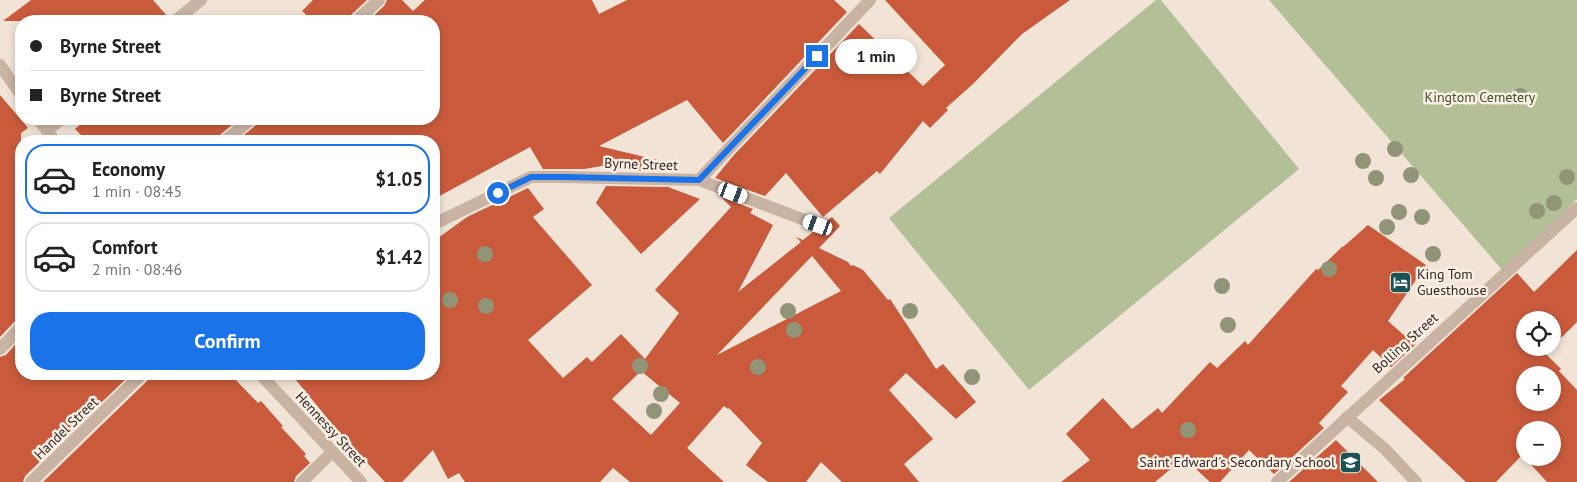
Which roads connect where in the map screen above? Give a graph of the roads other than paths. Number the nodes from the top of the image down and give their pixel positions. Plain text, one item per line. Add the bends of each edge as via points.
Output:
1 (201, 0) edge
2 (379, 0) edge
3 (870, 0) edge
4 (182, 15) edge
5 (363, 15) edge
6 (0, 65) edge
7 (15, 86) edge
8 (43, 125) edge
9 (243, 125) edge
10 (50, 135) edge
11 (232, 135) edge
12 (699, 180) junction
13 (1577, 208) edge
14 (440, 221) edge
15 (818, 225) dead end
16 (15, 333) edge
17 (0, 349) edge
18 (136, 380) edge
19 (266, 380) edge
20 (1347, 417) junction
21 (332, 452) junction
22 (31, 482) edge
23 (302, 482) edge
24 (360, 482) edge
25 (1277, 482) edge
26 (1416, 482) edge

1 - 4 street
2 - 5 street
3 - 12 street
6 - 7 street
8 - 10 street
9 - 11 street
12 - 14 street, Byrne Street via 531,177
12 - 15 street, Byrne Street
13 - 20 street, Bolling Street
16 - 17 street
18 - 22 street, Handel Street
19 - 21 street, Hennessy Street
20 - 25 street, Bolling Street
20 - 26 street via 1386,450
21 - 23 street
21 - 24 street, Hennessy Street

